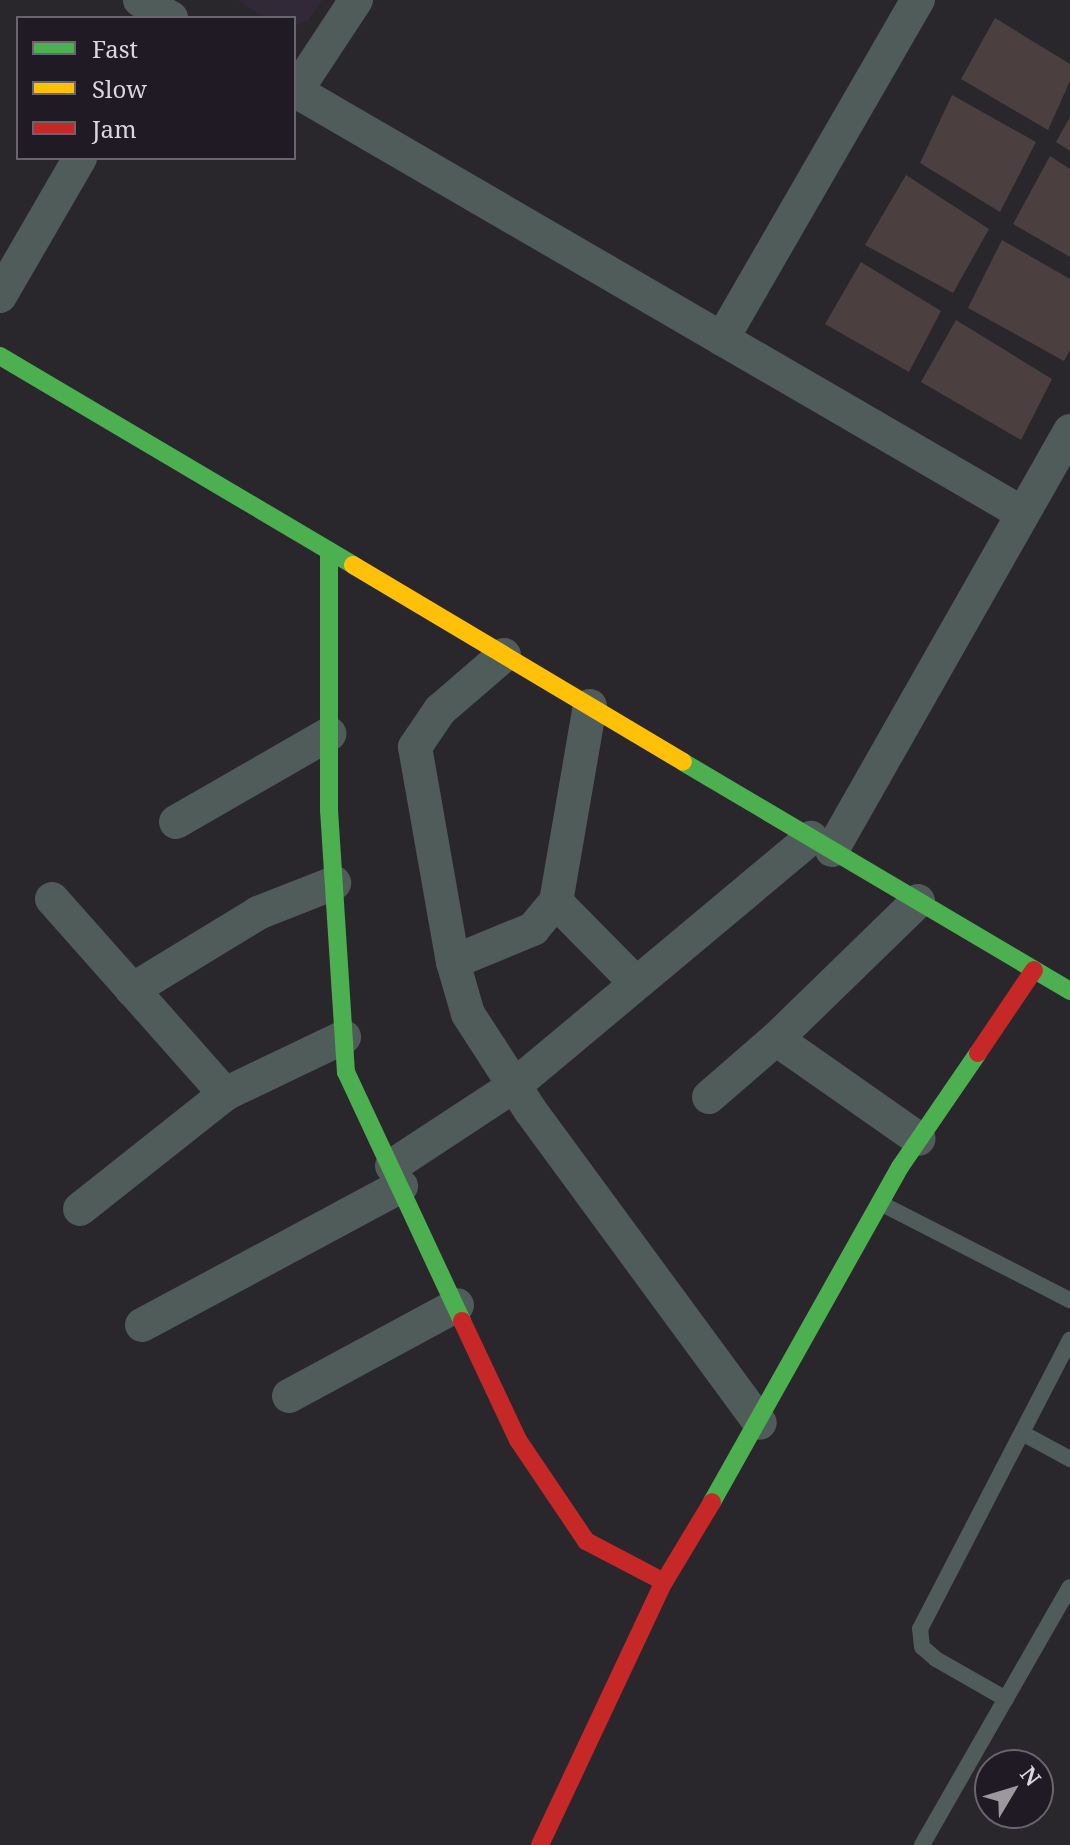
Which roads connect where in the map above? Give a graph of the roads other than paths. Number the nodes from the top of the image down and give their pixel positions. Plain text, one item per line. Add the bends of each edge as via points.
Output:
1 (356, 0) edge
2 (918, 0) edge
3 (296, 89) edge
4 (296, 91) edge
5 (79, 160) edge
6 (0, 296) edge
7 (722, 339) junction
8 (0, 356) edge
9 (1070, 431) edge
10 (1022, 513) junction
11 (329, 551) junction
12 (504, 655) junction
13 (590, 706) junction
14 (329, 734) junction
15 (176, 822) dead end
16 (821, 844) junction
17 (334, 883) junction
18 (52, 899) dead end
19 (918, 901) junction
20 (556, 902) junction
21 (453, 962) junction
22 (1034, 970) junction
23 (636, 983) junction
24 (132, 990) junction
25 (1070, 991) edge
26 (344, 1037) junction
27 (776, 1039) junction
28 (514, 1086) junction
29 (225, 1094) junction
30 (709, 1097) dead end
31 (919, 1139) junction
32 (397, 1176) junction
33 (880, 1203) junction
34 (80, 1209) dead end
35 (1070, 1300) edge
36 (457, 1305) junction
37 (142, 1325) dead end
38 (1070, 1340) edge
39 (289, 1396) dead end
40 (760, 1423) junction
41 (1022, 1433) junction
42 (1070, 1459) edge
43 (664, 1582) junction
44 (1070, 1587) edge
45 (1006, 1699) junction
46 (540, 1845) edge
47 (922, 1845) edge

1 - 3 street
2 - 7 street
4 - 7 street
5 - 6 street
7 - 10 street
8 - 11 street
9 - 10 street
10 - 16 street
11 - 12 street
11 - 14 street
12 - 13 street
12 - 21 street via 440,710 415,747
13 - 16 street
13 - 20 street
14 - 15 street
14 - 17 street
16 - 19 street
16 - 23 street
17 - 24 street via 258,913
17 - 26 street
18 - 24 street
19 - 22 street
19 - 27 street
20 - 21 street via 533,929
20 - 23 street
21 - 28 street via 468,1014
22 - 25 street
22 - 31 street
23 - 28 street
24 - 29 street
26 - 29 street
26 - 32 street via 346,1072
27 - 30 street
27 - 31 street
28 - 32 street
28 - 40 street
29 - 34 street
31 - 33 street
32 - 36 street
32 - 37 street
33 - 35 lane
33 - 40 street
36 - 39 street
36 - 43 street via 518,1440 586,1541
38 - 41 lane
40 - 43 street
41 - 42 lane
41 - 45 lane via 920,1629 922,1647 936,1659
43 - 46 street
44 - 45 lane
45 - 47 lane

